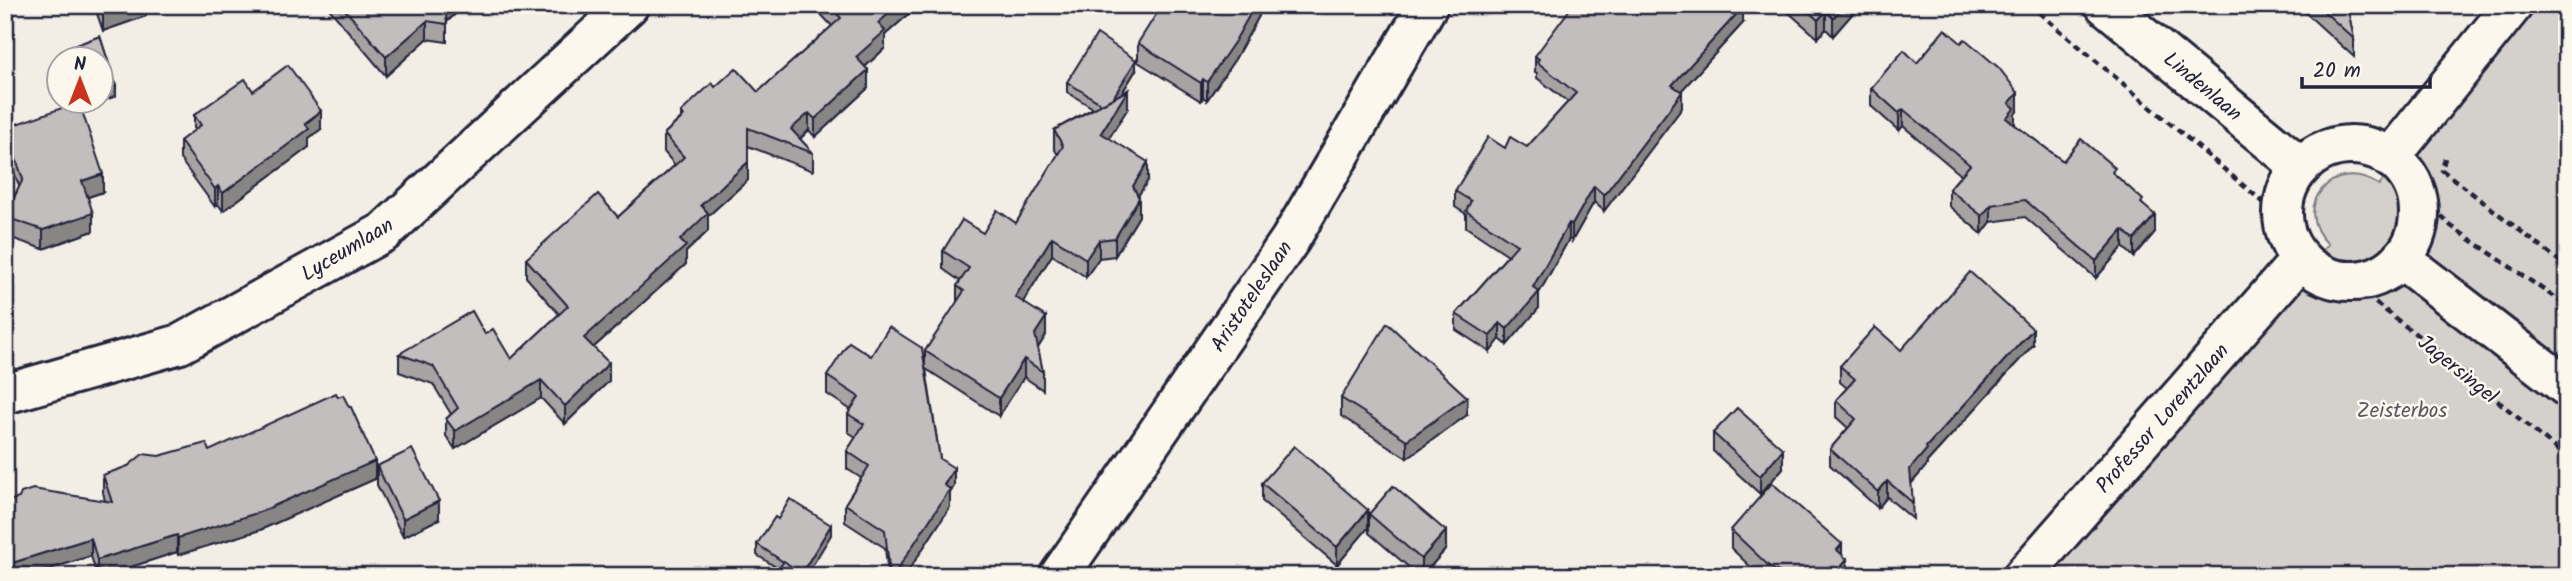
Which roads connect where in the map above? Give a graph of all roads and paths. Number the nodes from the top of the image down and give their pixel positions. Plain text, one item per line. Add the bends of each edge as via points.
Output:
1 (629, 5) edge
2 (1428, 5) edge
3 (2030, 5) edge
4 (2105, 5) edge
5 (2513, 5) edge
6 (2416, 126) junction
7 (2390, 158) junction
8 (2301, 167) junction
9 (2415, 191) junction
10 (2283, 219) junction
11 (2301, 259) junction
12 (2401, 259) junction
13 (2567, 267) edge
14 (2347, 281) junction
15 (2567, 306) edge
16 (2567, 387) edge
17 (5, 394) edge
18 (2567, 458) edge
19 (1059, 576) edge
20 (2023, 576) edge

1 - 17 street, Lyceumlaan via 384,232 180,344
2 - 19 street, Aristoteleslaan via 1290,240
3 - 10 path
4 - 8 street, Lindenlaan
5 - 6 street
6 - 7 street
6 - 13 path via 2446,149 2442,170
7 - 8 street via 2374,149 2340,146 2312,157
7 - 9 street via 2405,172
8 - 10 street via 2290,182
9 - 12 street via 2419,211 2415,237
9 - 15 path via 2451,226
10 - 11 street via 2288,241
11 - 14 street via 2314,271
11 - 20 street, Professor Lorentzlaan
12 - 14 street via 2385,272
12 - 16 street
14 - 18 path, Jagersingel

